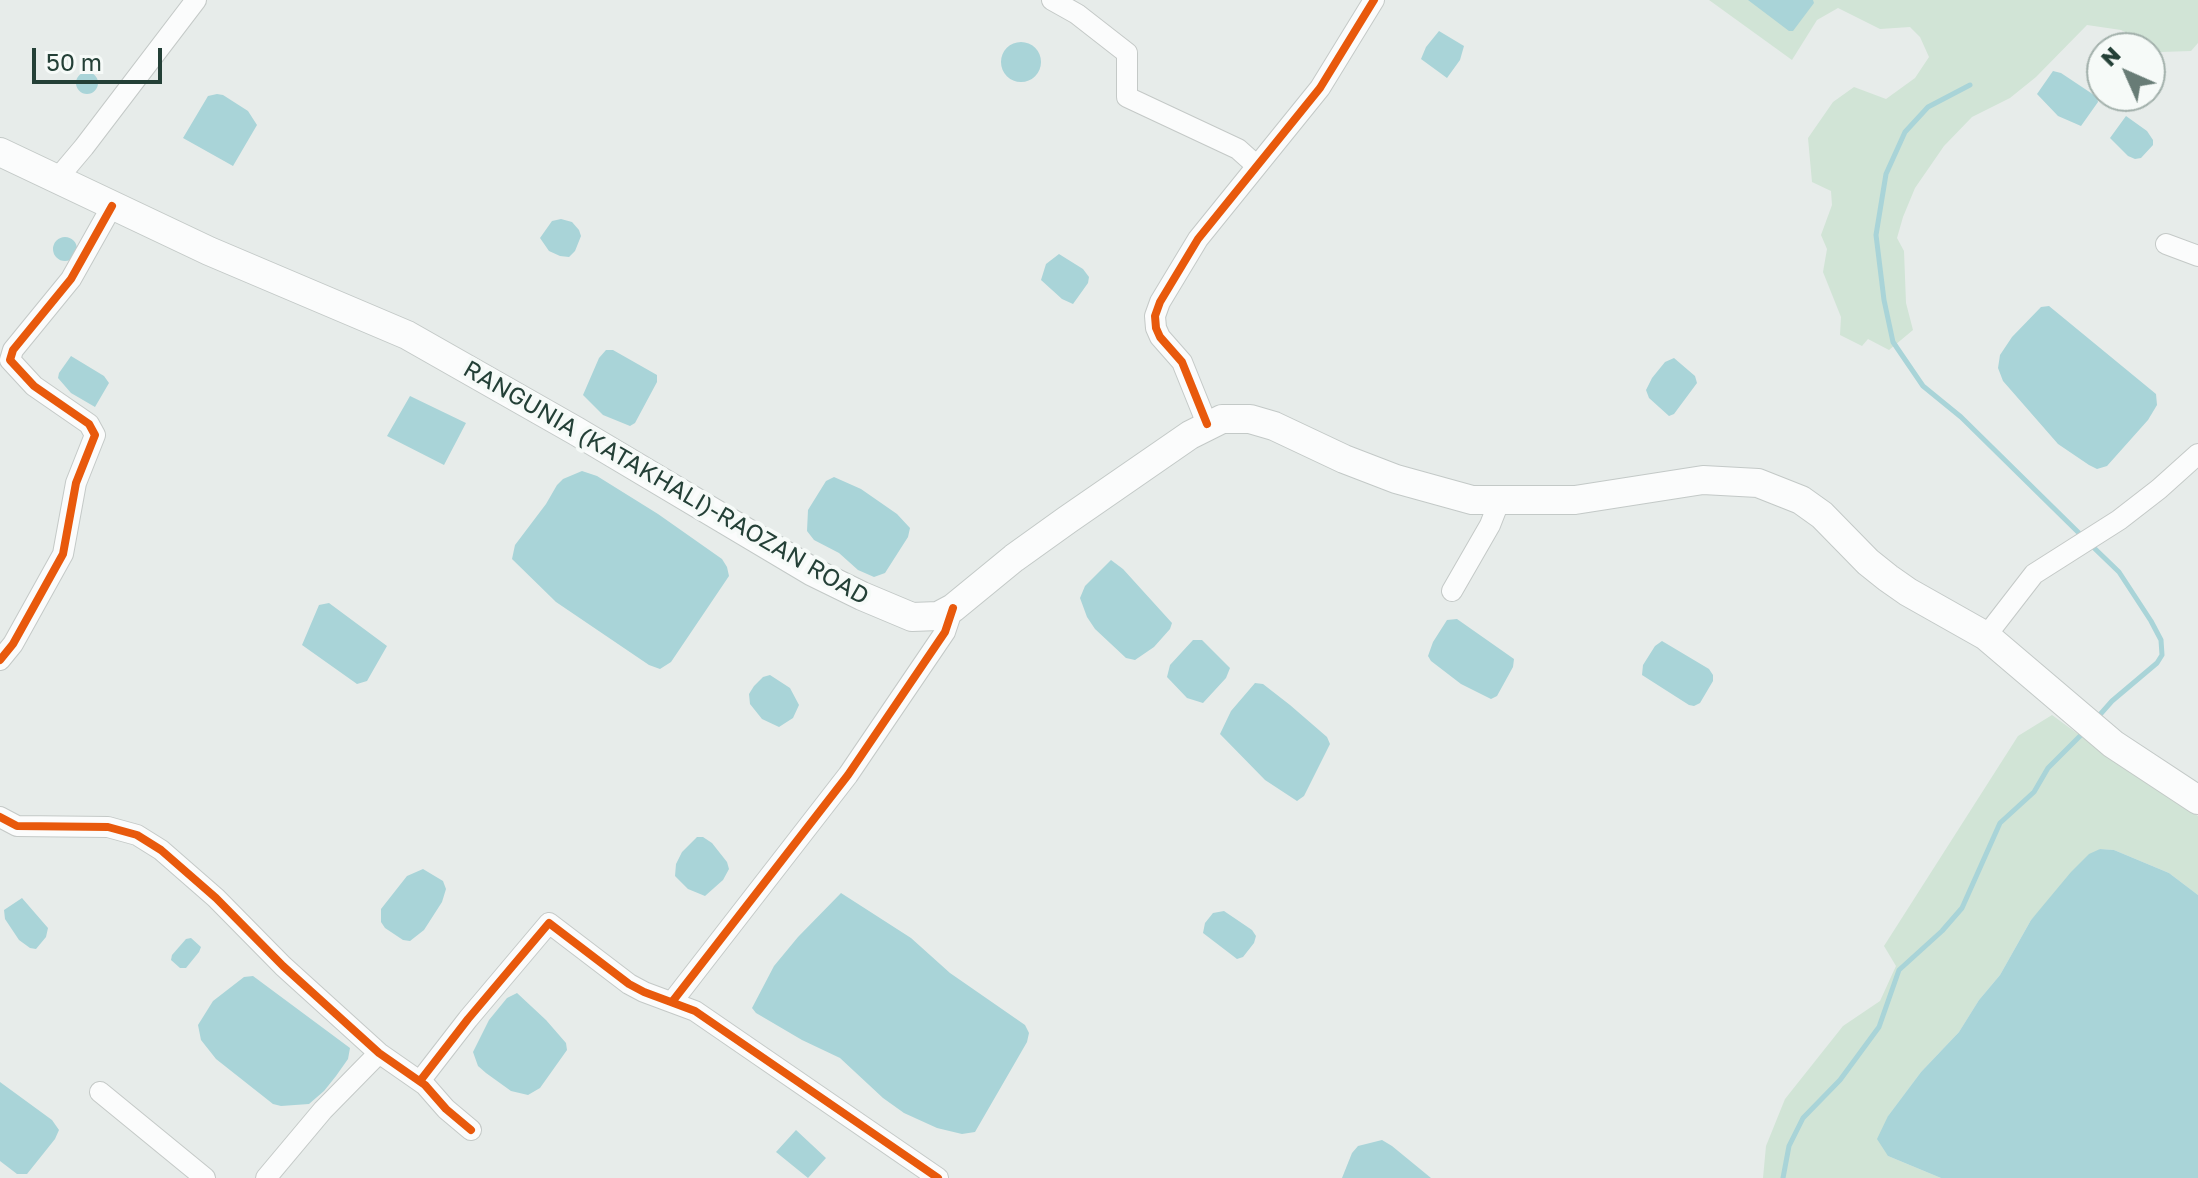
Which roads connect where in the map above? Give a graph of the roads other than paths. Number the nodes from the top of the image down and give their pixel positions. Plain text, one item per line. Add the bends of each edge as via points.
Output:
1 (196, 0) edge
2 (1052, 0) edge
3 (1374, 0) edge
4 (0, 152) edge
5 (1257, 166) junction
6 (57, 179) junction
7 (112, 206) junction
8 (2166, 244) dead end
9 (2198, 256) edge
10 (1207, 424) junction
11 (2198, 454) edge
12 (1499, 502) junction
13 (1452, 591) dead end
14 (953, 608) junction
15 (1986, 636) junction
16 (0, 660) edge
17 (2198, 800) edge
18 (0, 817) edge
19 (672, 1002) junction
20 (379, 1053) junction
21 (420, 1081) junction
22 (100, 1092) dead end
23 (471, 1130) dead end
24 (205, 1178) edge
25 (266, 1178) edge
26 (938, 1178) edge

1 - 6 street
2 - 5 street via 1127,53 1127,97 1238,149
3 - 5 street via 1320,88
4 - 6 main road, RANGUNIA (KATAKHALI)-RAOZAN ROAD
5 - 10 street via 1198,239 1155,316 1160,337 1189,375
6 - 7 main road, RANGUNIA (KATAKHALI)-RAOZAN ROAD
7 - 14 main road, RANGUNIA (KATAKHALI)-RAOZAN ROAD via 407,335 862,596 912,617 938,616
7 - 16 street via 71,279 10,360 34,386 89,424 95,435 76,483 63,554
8 - 9 street
10 - 12 main road, RANGUNIA (KATAKHALI)-RAOZAN ROAD via 1250,419 1396,479
10 - 14 main road, RANGUNIA (KATAKHALI)-RAOZAN ROAD via 1014,558
11 - 15 street via 2100,533 2034,574
12 - 13 street
12 - 15 main road, RANGUNIA (KATAKHALI)-RAOZAN ROAD via 1600,497 1703,480 1758,483 1801,500 1888,578
14 - 19 street via 945,632 848,775
15 - 17 main road, RANGUNIA (KATAKHALI)-RAOZAN ROAD via 2100,733
18 - 20 street via 17,826 108,827 137,835 161,850
19 - 21 street via 629,984 549,923
19 - 26 street via 695,1011
20 - 21 street
20 - 25 street
21 - 23 street
22 - 24 street

